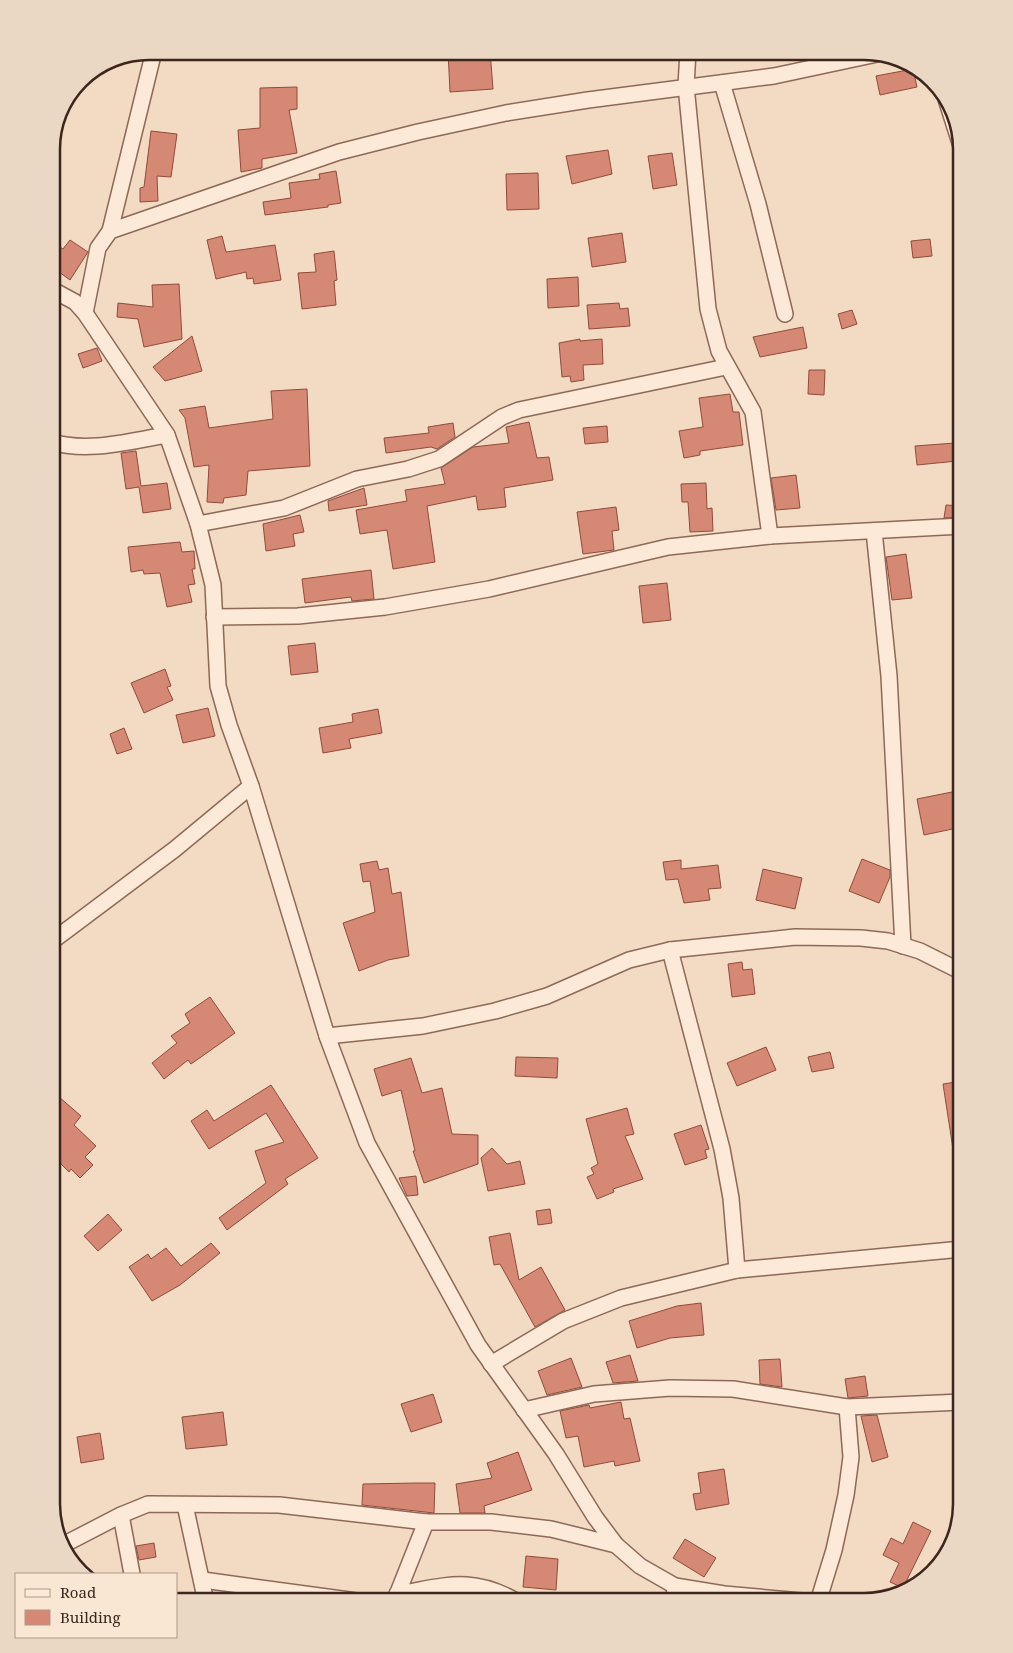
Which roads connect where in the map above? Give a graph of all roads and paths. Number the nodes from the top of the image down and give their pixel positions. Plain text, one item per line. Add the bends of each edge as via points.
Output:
1 (152, 60) edge
2 (687, 60) edge
3 (849, 60) edge
4 (722, 83) junction
5 (686, 86) junction
6 (110, 231) junction
7 (60, 294) edge
8 (85, 313) junction
9 (785, 314) dead end
10 (726, 367) junction
11 (167, 435) junction
12 (60, 444) edge
13 (198, 524) junction
14 (953, 527) edge
15 (874, 531) junction
16 (770, 536) junction
17 (214, 616) junction
18 (251, 786) junction
19 (60, 935) edge
20 (903, 946) junction
21 (670, 950) junction
22 (953, 968) edge
23 (327, 1036) junction
24 (953, 1250) edge
25 (737, 1270) junction
26 (491, 1364) junction
27 (953, 1402) edge
28 (847, 1407) junction
29 (524, 1410) junction
30 (185, 1505) junction
31 (121, 1515) junction
32 (426, 1522) junction
33 (69, 1542) edge
34 (616, 1545) junction
35 (132, 1573) edge
36 (203, 1580) junction
37 (675, 1586) junction
38 (205, 1593) edge
39 (298, 1593) edge
40 (398, 1593) edge
41 (418, 1593) edge
42 (498, 1593) edge
43 (675, 1593) edge
44 (718, 1593) edge
45 (821, 1593) edge

1 - 6 street
2 - 5 street
3 - 4 street
4 - 5 street
4 - 9 street via 758,204
5 - 6 street via 506,113 418,132 339,152
5 - 10 street via 708,309
6 - 8 street via 98,248
7 - 8 street via 75,302
8 - 11 street
10 - 13 street via 519,410 502,417 439,459 357,479 284,508
10 - 16 street via 753,412
11 - 12 street via 98,446
11 - 13 street
13 - 17 street via 213,585
14 - 15 street
15 - 16 street
15 - 20 street via 889,676
16 - 17 street via 668,547 489,589 385,607 298,616
17 - 18 street via 218,686
18 - 19 street via 175,849
18 - 23 street
20 - 21 street via 861,938 795,938
20 - 22 street
21 - 23 street via 629,960 547,996 496,1011 423,1026
21 - 25 street via 722,1149 731,1198
23 - 26 street via 368,1143
24 - 25 street
25 - 26 street via 621,1298 563,1321
26 - 29 street
27 - 28 street
28 - 29 street via 733,1389 670,1388 594,1394
28 - 45 street via 851,1457 846,1495
29 - 34 street
30 - 31 street via 148,1504
30 - 32 street via 279,1505
30 - 36 street
31 - 33 street
31 - 35 street
32 - 34 street via 491,1522 551,1529
32 - 40 street
34 - 37 street via 640,1566
36 - 38 street
36 - 39 street
37 - 43 street
37 - 44 street
41 - 42 street via 463,1583 481,1585

